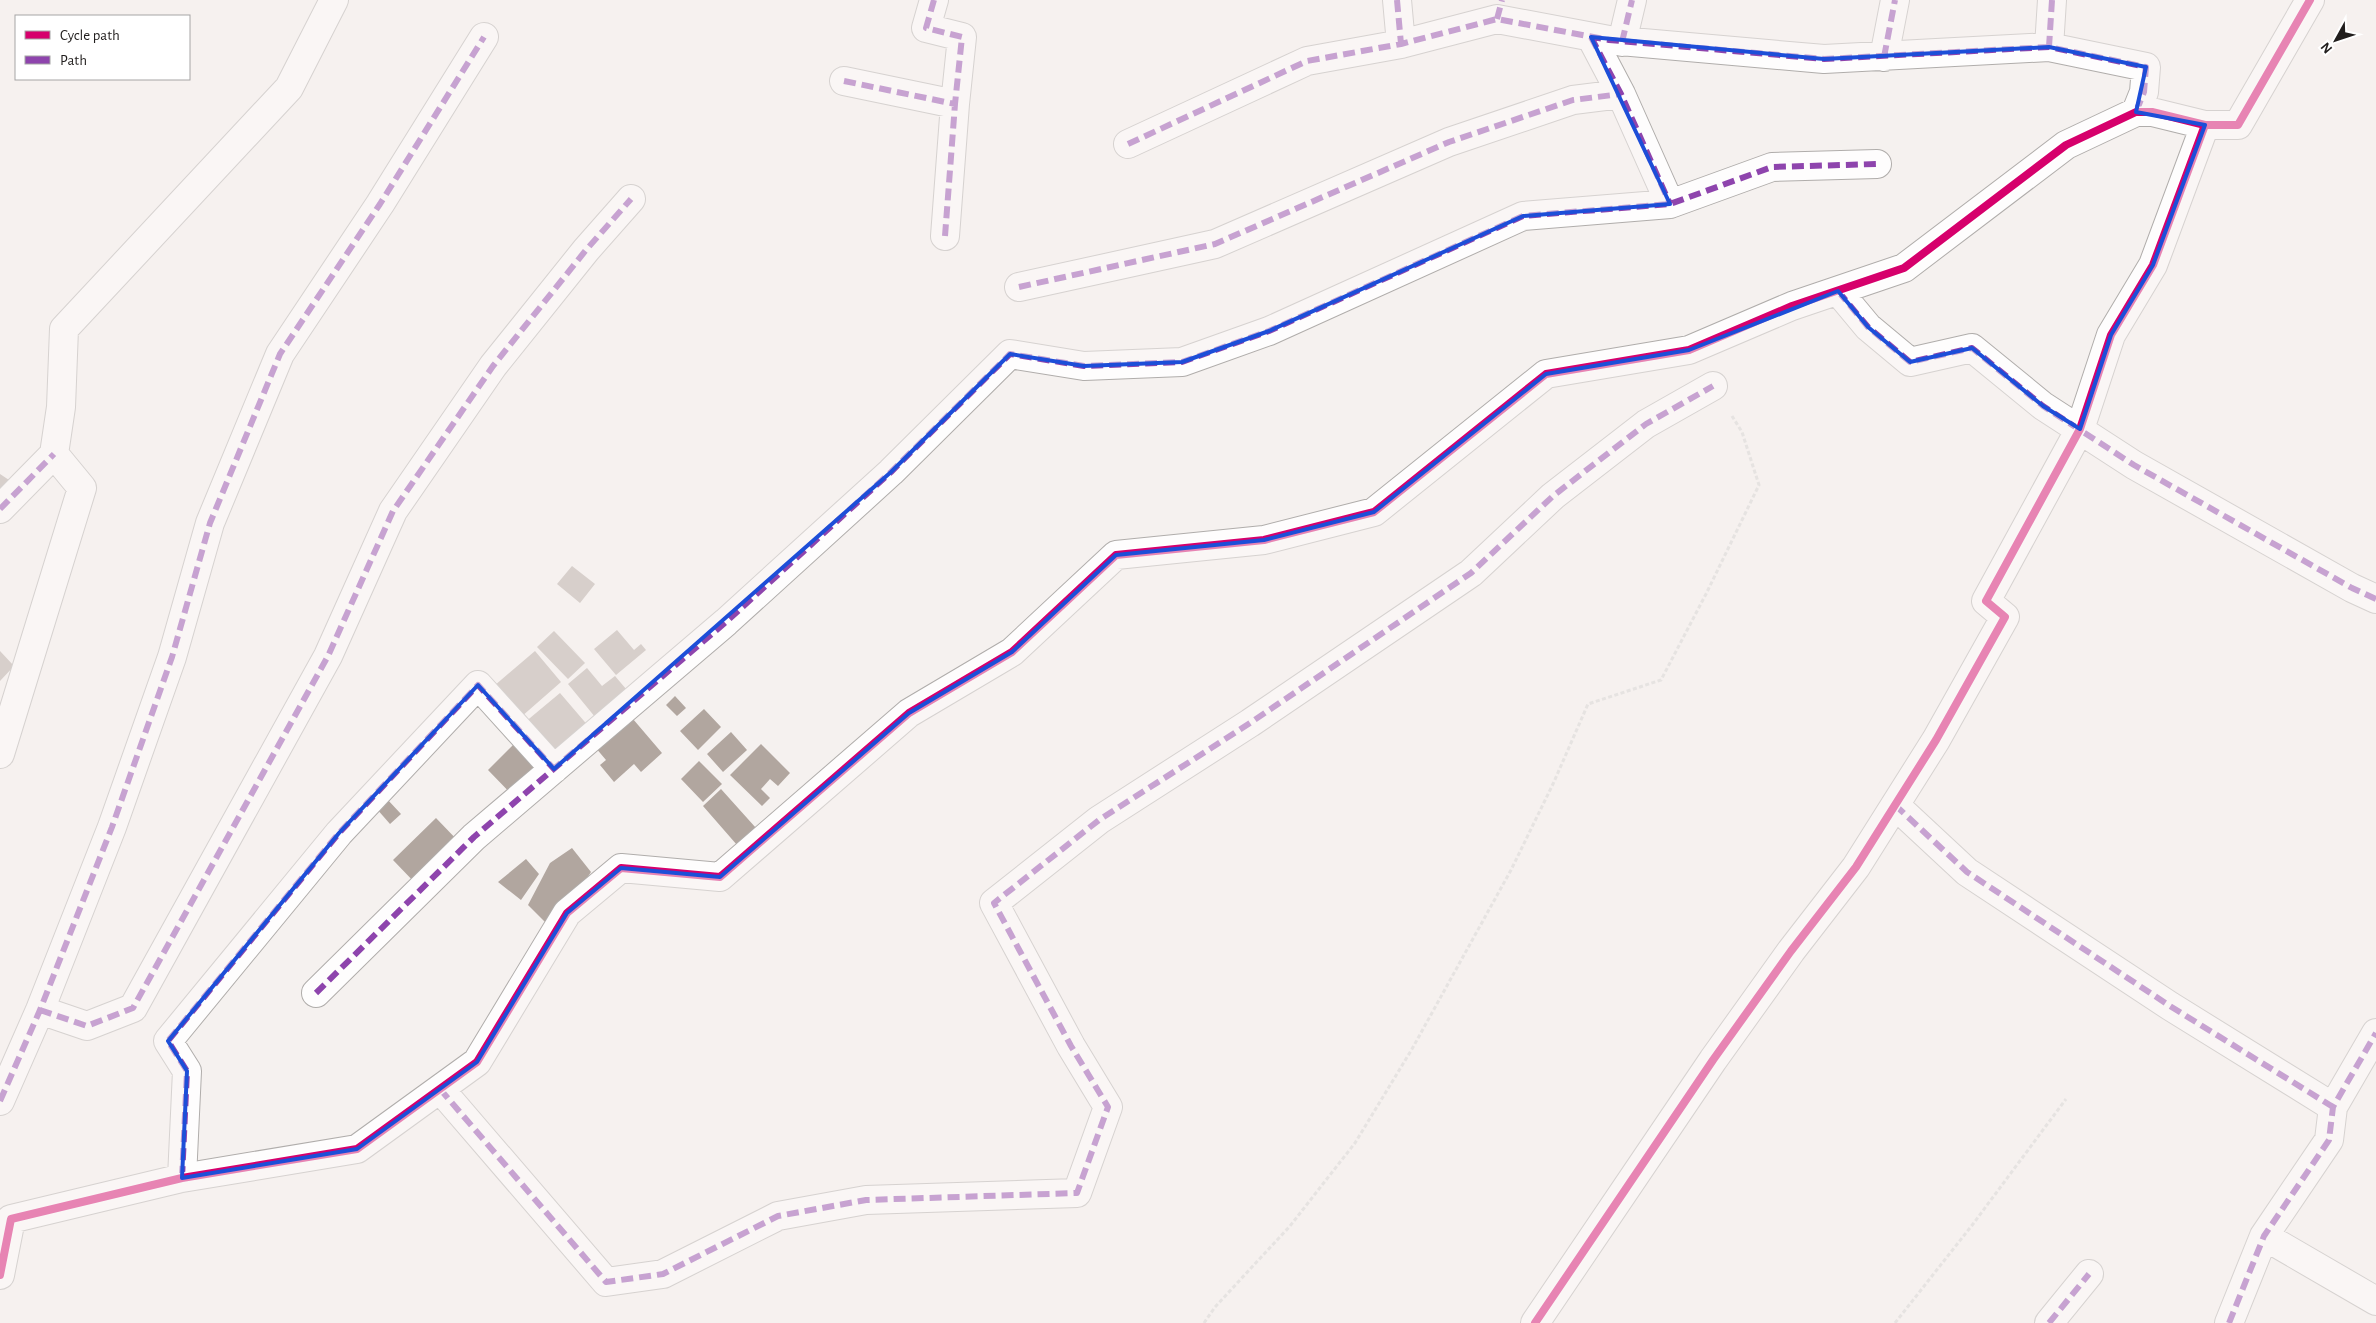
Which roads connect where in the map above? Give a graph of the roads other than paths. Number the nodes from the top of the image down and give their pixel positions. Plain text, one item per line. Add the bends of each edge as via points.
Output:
1 (334, 0) edge
2 (934, 0) edge
3 (1397, 0) edge
4 (1632, 0) edge
5 (1895, 0) edge
6 (2052, 0) edge
7 (2310, 0) edge
8 (1500, 9) edge
9 (484, 37) dead end
10 (1591, 37) junction
11 (1622, 42) junction
12 (1401, 44) junction
13 (2049, 47) junction
14 (1884, 57) junction
15 (844, 81) dead end
16 (1621, 94) junction
17 (955, 104) junction
18 (2136, 112) junction
19 (2205, 125) junction
20 (1128, 144) dead end
21 (1877, 164) dead end
22 (631, 199) dead end
23 (1670, 204) junction
24 (945, 236) dead end
25 (1019, 287) dead end
26 (1838, 291) junction
27 (1713, 386) road end
28 (2080, 429) junction
29 (54, 454) junction
30 (0, 510) edge
31 (2376, 598) edge
32 (0, 754) edge
33 (554, 770) junction
34 (1895, 805) junction
35 (316, 993) dead end
36 (40, 1010) junction
37 (2376, 1033) edge
38 (440, 1089) junction
39 (0, 1101) edge
40 (2333, 1107) junction
41 (182, 1178) junction
42 (2264, 1236) junction
43 (2089, 1274) dead end
44 (0, 1275) edge
45 (2376, 1301) edge
46 (1535, 1323) edge
47 (2049, 1323) edge
48 (2229, 1323) edge

1 - 29 street via 288,88 64,328 61,407
2 - 17 street via 926,28 962,37
3 - 12 street
4 - 11 street
5 - 14 street
6 - 13 street
7 - 19 street via 2238,125
8 - 10 street
8 - 12 street
9 - 36 street via 380,204 280,354 210,523 169,666 112,826
10 - 11 street
10 - 16 street
11 - 14 street via 1824,59
12 - 20 street via 1307,61
13 - 14 street
13 - 18 street via 2146,67 2144,92
15 - 17 street
16 - 23 street
16 - 25 street via 1573,100 1449,142 1215,244
17 - 24 street
18 - 19 street via 2152,112
18 - 26 street via 2066,145 1904,268
19 - 28 street via 2153,265 2111,335
21 - 23 street via 1772,167
22 - 36 street via 493,366 393,511 328,656 133,1008 87,1026
23 - 33 street via 1523,216 1269,332 1182,362 1084,366 1010,354 891,472 726,622
26 - 28 street via 1868,327 1910,362 1972,348 2043,406
26 - 38 street via 1792,306 1689,350 1546,374 1374,512 1264,540 1116,555 1012,652 909,713 720,877 621,868 567,913 477,1062
27 - 38 street via 1646,424 1553,496 1471,573 1250,723 1099,820 994,903 1108,1108 1077,1193 866,1200 788,1214 778,1216 663,1274 606,1282
28 - 31 street via 2134,465 2352,588
28 - 34 street via 1986,601 2005,617 1936,740
29 - 30 street
29 - 32 street via 82,488
33 - 35 street via 474,837
33 - 41 street via 478,685 339,833 168,1041 187,1071
34 - 40 street via 1967,872 2170,1006
34 - 46 street via 1856,866 1713,1060
36 - 39 street
37 - 40 street
38 - 41 street via 357,1149
40 - 42 street via 2329,1140
41 - 44 street via 11,1219
42 - 45 street
42 - 48 street
43 - 47 street

